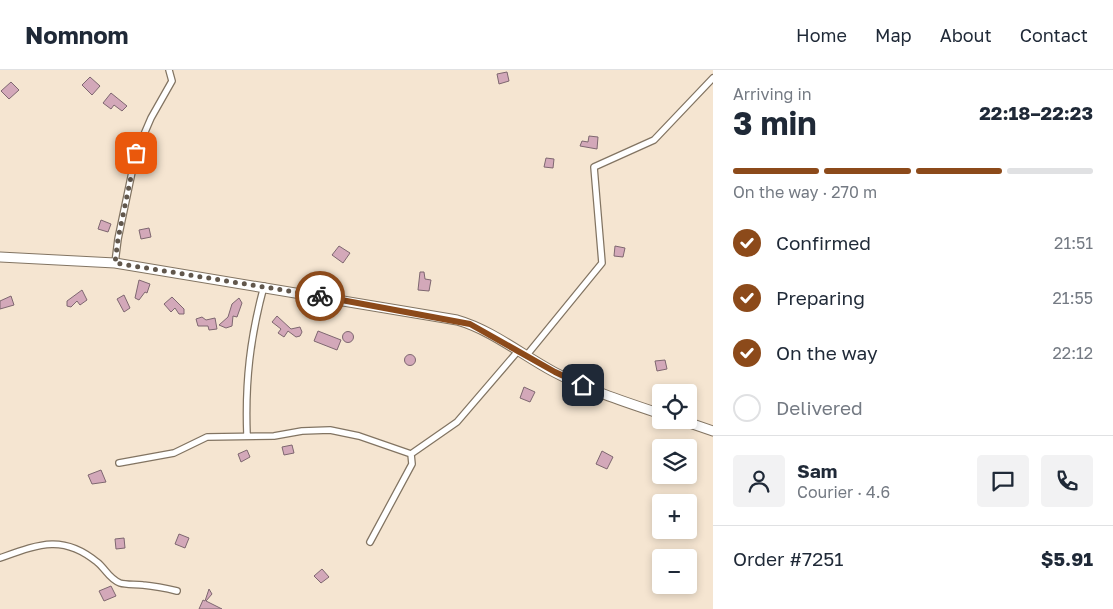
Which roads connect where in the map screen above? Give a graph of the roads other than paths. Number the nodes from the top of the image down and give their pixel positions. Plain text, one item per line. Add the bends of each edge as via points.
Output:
1 (169, 70) edge
2 (713, 78) edge
3 (0, 257) edge
4 (115, 263) junction
5 (264, 286) junction
6 (522, 354) junction
7 (652, 411) edge
8 (697, 426) edge
9 (713, 431) edge
10 (247, 436) junction
11 (412, 454) junction
12 (119, 463) dead end
13 (370, 542) dead end
14 (0, 558) edge
15 (177, 590) dead end

1 - 4 street via 172,81 136,153
2 - 6 street via 654,140 594,167 602,263
3 - 4 main road
4 - 5 main road
5 - 6 main road via 457,320 479,328
5 - 10 street via 248,354
6 - 7 main road via 610,397
6 - 11 street via 457,422
8 - 9 main road
10 - 11 street via 330,430
10 - 12 street via 207,437 174,453
11 - 13 street via 412,464
14 - 15 street via 64,543 82,550 120,583

